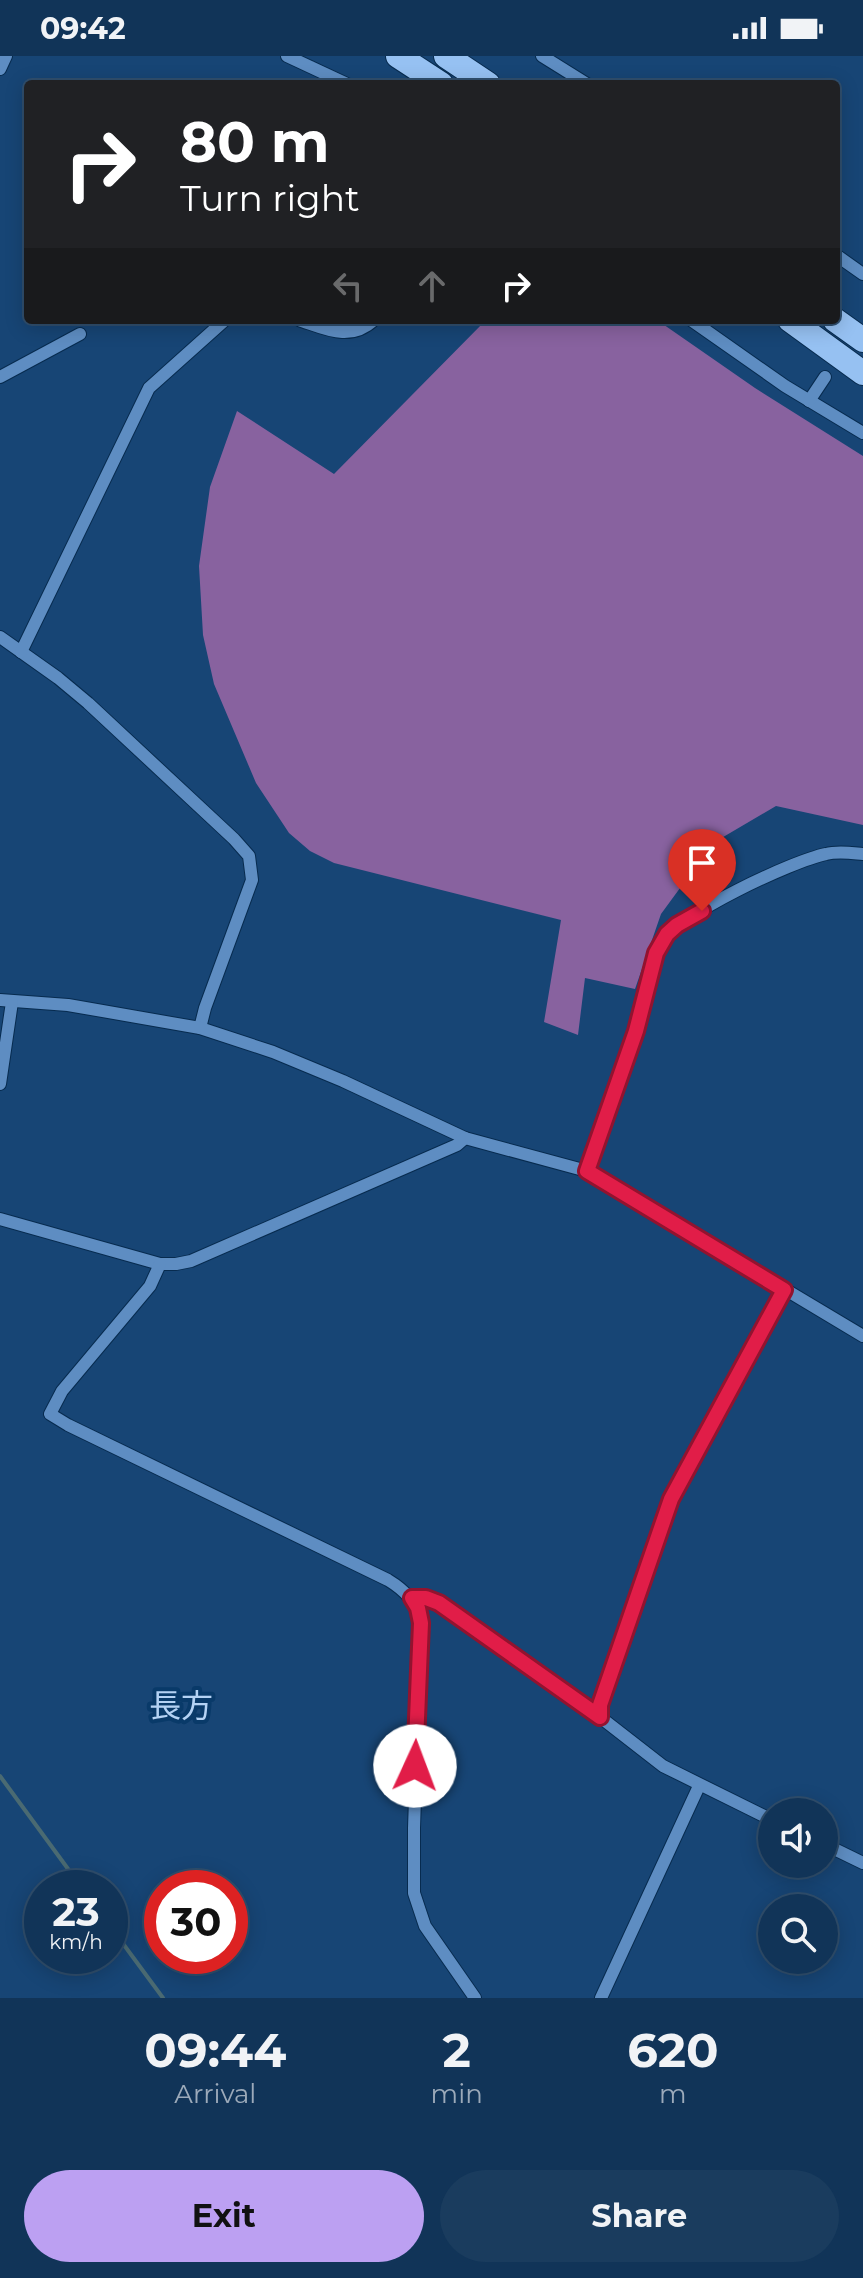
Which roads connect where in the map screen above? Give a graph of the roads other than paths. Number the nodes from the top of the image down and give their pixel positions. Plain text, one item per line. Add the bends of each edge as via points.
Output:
1 (6, 56) edge
2 (287, 56) edge
3 (398, 56) edge
4 (446, 56) edge
5 (542, 56) edge
6 (0, 69) edge
7 (338, 80) edge
8 (435, 80) edge
9 (482, 80) edge
10 (581, 80) edge
11 (840, 258) edge
12 (863, 274) edge
13 (221, 324) edge
14 (312, 324) edge
15 (369, 324) edge
16 (697, 324) edge
17 (796, 324) edge
18 (840, 324) edge
19 (80, 334) dead end
20 (863, 340) edge
21 (863, 373) edge
22 (0, 377) edge
23 (825, 377) dead end
24 (809, 401) junction
25 (863, 433) edge
26 (0, 637) edge
27 (21, 652) junction
28 (863, 854) edge
29 (6, 1001) edge
30 (200, 1028) junction
31 (0, 1084) edge
32 (465, 1138) junction
33 (587, 1171) junction
34 (0, 1219) edge
35 (160, 1264) junction
36 (784, 1290) junction
37 (863, 1336) edge
38 (412, 1598) junction
39 (600, 1717) junction
40 (699, 1786) junction
41 (758, 1813) edge
42 (838, 1851) edge
43 (863, 1863) edge
44 (475, 1998) edge
45 (601, 1998) edge

1 - 6 street
2 - 7 street
3 - 8 highway
4 - 9 highway
5 - 10 street
11 - 12 street
13 - 27 street via 149,388
14 - 15 street via 346,334
16 - 24 street
17 - 21 highway
18 - 20 highway
19 - 22 street
23 - 24 street
24 - 25 street
26 - 27 street
27 - 30 street via 88,703 249,856 252,880
28 - 33 street via 811,859 726,897 667,934 656,953 636,1031
29 - 30 street via 97,1009
29 - 31 street
30 - 32 street via 343,1081
32 - 33 street
32 - 35 street via 191,1261
33 - 36 street
34 - 35 street
35 - 38 street via 150,1286 62,1391 50,1414 388,1580
36 - 37 street
36 - 39 street via 671,1499
38 - 39 street via 439,1603
38 - 44 street via 421,1623 414,1893 425,1926
39 - 40 street via 663,1766
40 - 41 street
40 - 45 street
42 - 43 street

